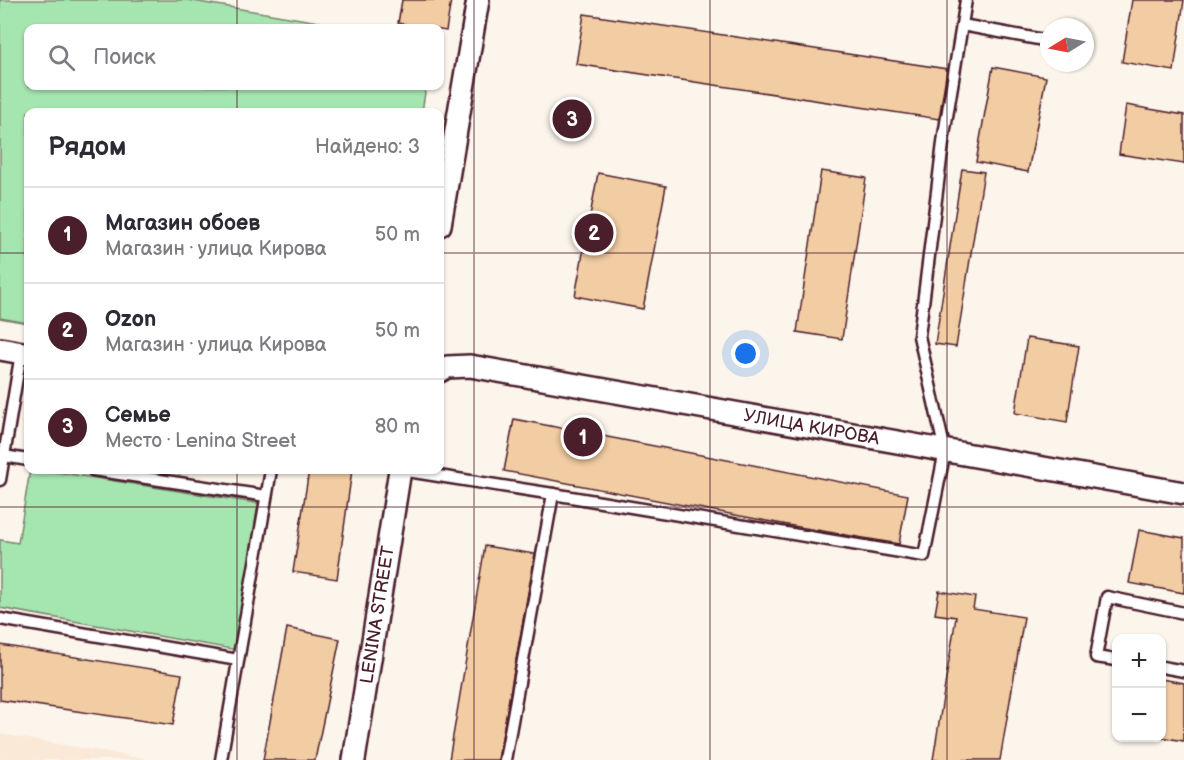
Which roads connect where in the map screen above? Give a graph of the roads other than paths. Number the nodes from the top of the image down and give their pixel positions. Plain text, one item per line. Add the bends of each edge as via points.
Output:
1 (478, 0) edge
2 (966, 0) edge
3 (962, 25) junction
4 (1040, 39) edge
5 (444, 201) edge
6 (0, 349) edge
7 (24, 353) edge
8 (24, 358) edge
9 (444, 369) edge
10 (945, 451) junction
11 (4, 456) junction
12 (24, 459) edge
13 (120, 474) edge
14 (270, 474) edge
15 (399, 474) edge
16 (426, 474) edge
17 (0, 480) edge
18 (1184, 493) edge
19 (553, 494) junction
20 (266, 496) junction
21 (1184, 613) edge
22 (0, 619) edge
23 (1112, 659) edge
24 (238, 660) junction
25 (1166, 669) edge
26 (1184, 671) edge
27 (221, 760) edge
28 (354, 760) edge
29 (505, 760) edge

1 - 5 street
2 - 3 lane
3 - 4 lane
3 - 10 lane via 919,336
6 - 7 street
8 - 11 lane
9 - 10 street, УЛИЦА КИРОВА via 470,366
10 - 18 street, УЛИЦА КИРОВА
10 - 19 lane via 924,556
11 - 12 lane
11 - 17 lane
13 - 20 lane
14 - 20 lane
15 - 28 street, LENINA STREET
16 - 19 lane
19 - 29 lane
20 - 24 lane
21 - 23 lane via 1107,597 1096,657
22 - 24 lane
24 - 27 lane
25 - 26 lane

